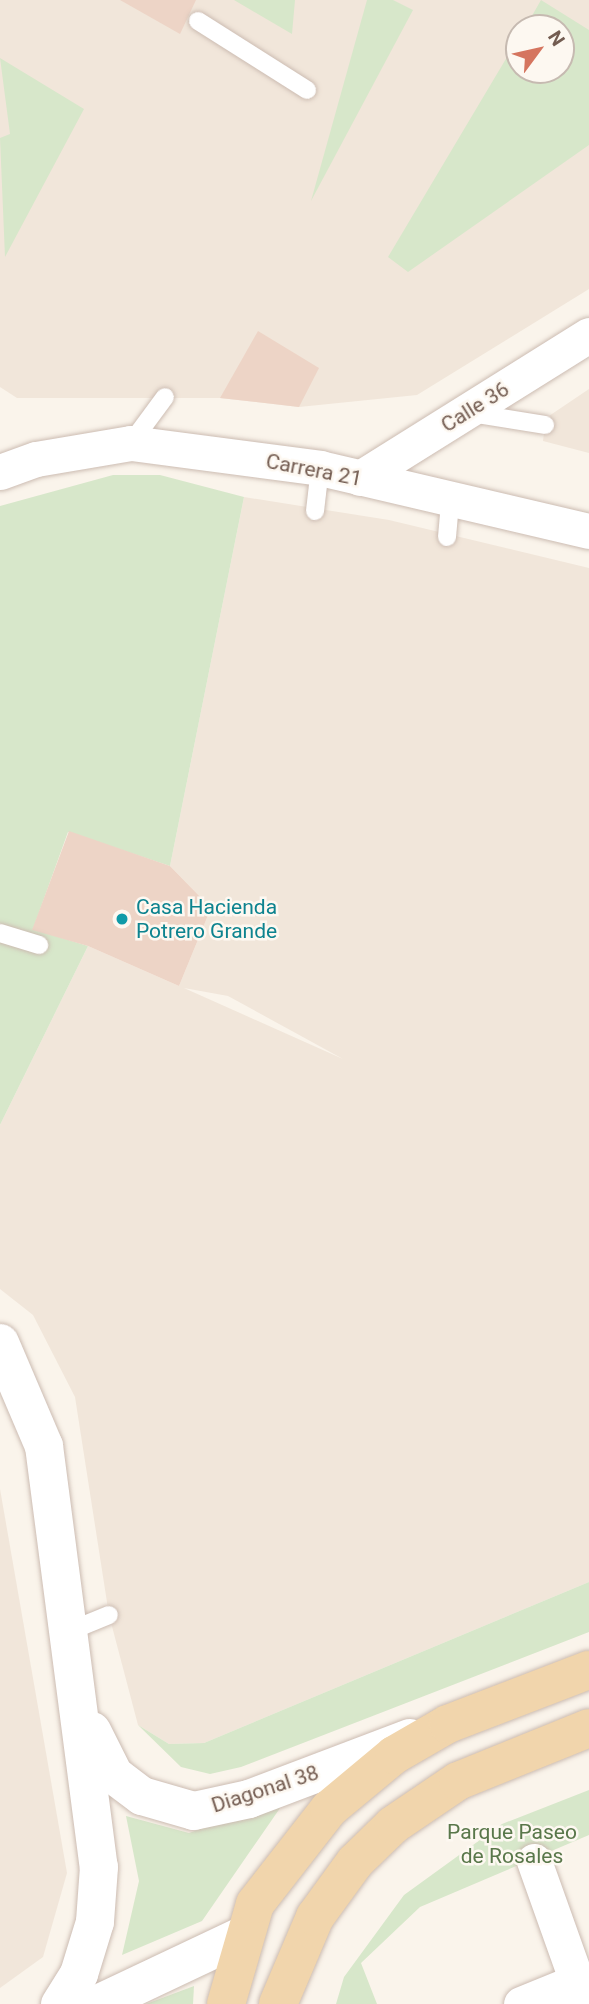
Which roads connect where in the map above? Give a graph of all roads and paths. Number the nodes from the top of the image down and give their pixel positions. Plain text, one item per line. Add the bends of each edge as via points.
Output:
1 (198, 21) dead end
2 (307, 90) dead end
3 (589, 335) edge
4 (165, 397) dead end
5 (467, 412) junction
6 (545, 425) dead end
7 (131, 443) junction
8 (320, 468) junction
9 (0, 472) edge
10 (359, 478) junction
11 (450, 500) junction
12 (315, 511) dead end
13 (589, 531) edge
14 (447, 537) dead end
15 (0, 933) edge
16 (38, 945) dead end
17 (0, 1343) edge
18 (109, 1615) dead end
19 (70, 1632) junction
20 (589, 1670) edge
21 (82, 1711) junction
22 (448, 1724) junction
23 (589, 1728) edge
24 (534, 1861) dead end
25 (242, 1936) junction
26 (581, 1992) edge
27 (60, 2004) edge
28 (98, 2004) edge
29 (226, 2004) edge
30 (278, 2004) edge
31 (521, 2004) edge

1 - 2 lane
3 - 5 street, Calle 36
4 - 7 lane
5 - 6 lane
5 - 10 street, Calle 36
7 - 8 street, Carrera 21
7 - 9 street, Carrera 21 via 36,459
8 - 10 street, Carrera 21
8 - 12 lane
10 - 11 street, Carrera 21
11 - 13 street, Carrera 21
11 - 14 lane
15 - 16 lane
17 - 19 street, Diagonal 38 via 44,1446
18 - 19 lane
19 - 21 street, Diagonal 38
20 - 22 main road
21 - 22 street, Diagonal 38 via 114,1775 142,1796 194,1811 249,1799
21 - 27 street, Diagonal 38 via 97,1898 79,1974
22 - 25 main road via 394,1755 329,1810 283,1861
23 - 30 main road via 458,1781 393,1825 355,1862 315,1917
24 - 26 street
25 - 28 street
25 - 29 main road
26 - 31 street

